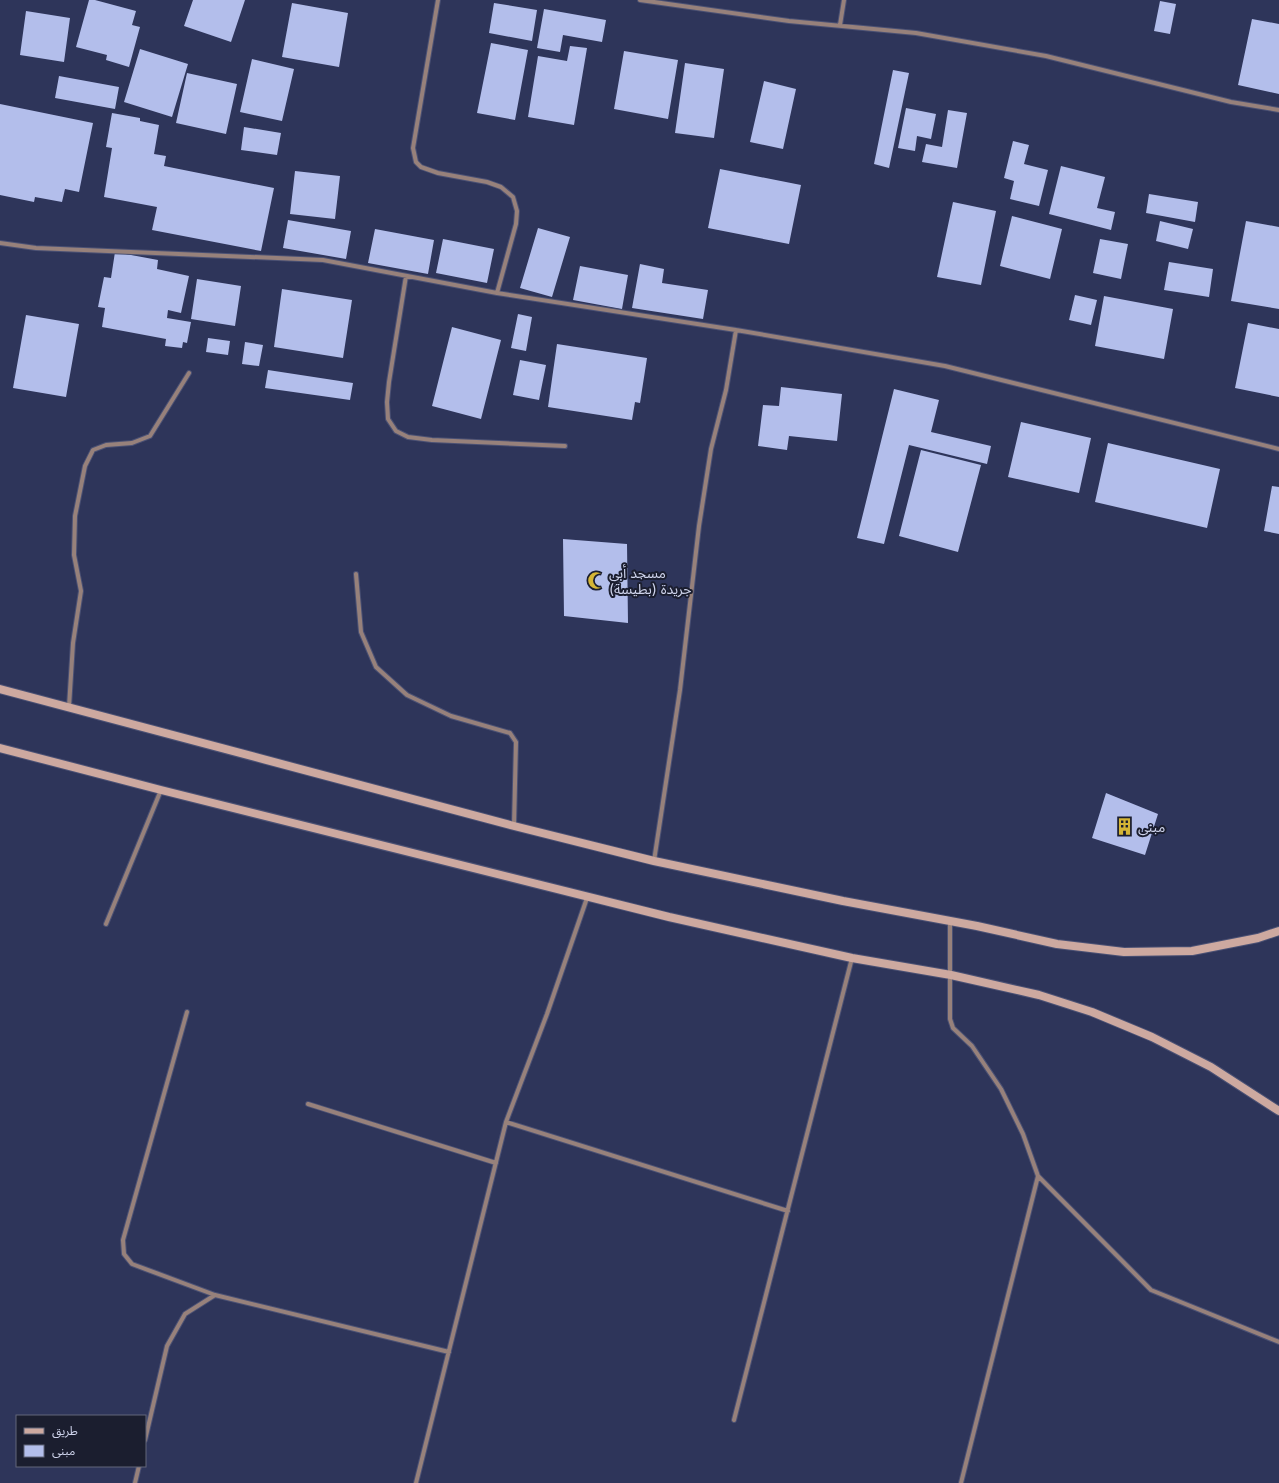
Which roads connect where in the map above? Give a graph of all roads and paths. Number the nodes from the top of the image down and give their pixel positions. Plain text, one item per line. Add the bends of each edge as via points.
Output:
1 (438, 0) edge
2 (640, 0) edge
3 (844, 0) edge
4 (840, 25) junction
5 (1279, 110) edge
6 (0, 243) edge
7 (406, 276) junction
8 (497, 293) junction
9 (736, 330) junction
10 (189, 373) dead end
11 (565, 446) dead end
12 (1279, 449) edge
13 (356, 574) dead end
14 (0, 689) edge
15 (69, 707) junction
16 (0, 748) edge
17 (161, 790) junction
18 (514, 826) junction
19 (654, 861) junction
20 (587, 898) junction
21 (950, 921) junction
22 (106, 924) dead end
23 (1279, 931) edge
24 (852, 958) junction
25 (951, 975) junction
26 (186, 1012) dead end
27 (308, 1104) dead end
28 (1279, 1111) edge
29 (506, 1122) junction
30 (496, 1163) junction
31 (1038, 1176) junction
32 (788, 1211) junction
33 (215, 1295) junction
34 (1279, 1342) edge
35 (449, 1352) junction
36 (734, 1420) dead end
37 (146, 1436) edge
38 (139, 1467) edge
39 (135, 1483) edge
40 (416, 1483) edge
41 (961, 1483) edge

1 - 8 street via 413,148 416,162 421,167 438,173 487,182 502,187 512,197 517,211 516,224
2 - 4 street via 789,21
3 - 4 street
4 - 5 street via 916,34 1046,56 1231,102
6 - 7 street via 36,248 323,260
7 - 8 street
7 - 11 street via 388,382 388,419 396,431 408,437 432,440
8 - 9 street
9 - 12 street via 945,366
9 - 19 street via 726,390 711,449 699,526 680,690
10 - 15 street via 150,436 132,443 106,445 93,450 85,466 75,516 74,555 81,591 73,643
13 - 18 street via 361,632 376,667 407,695 451,716 510,733 516,742
14 - 15 main road
15 - 18 main road
16 - 17 main road
17 - 20 main road
17 - 22 street
18 - 19 main road
19 - 21 main road
20 - 24 main road
20 - 29 street
21 - 23 main road via 1057,944 1124,952 1192,950 1258,938
21 - 25 street
24 - 25 main road
24 - 32 street
25 - 28 main road via 1039,995 1092,1012 1152,1037 1211,1067
25 - 31 street via 949,1009 953,1028 972,1046 1001,1089 1023,1134
26 - 33 street via 123,1240 124,1254 132,1264
27 - 30 street
29 - 30 street
29 - 32 street
30 - 35 street
31 - 34 street via 1151,1290
31 - 41 street
32 - 36 street
33 - 35 street
33 - 37 street via 185,1314 167,1346
35 - 40 street
38 - 39 street

